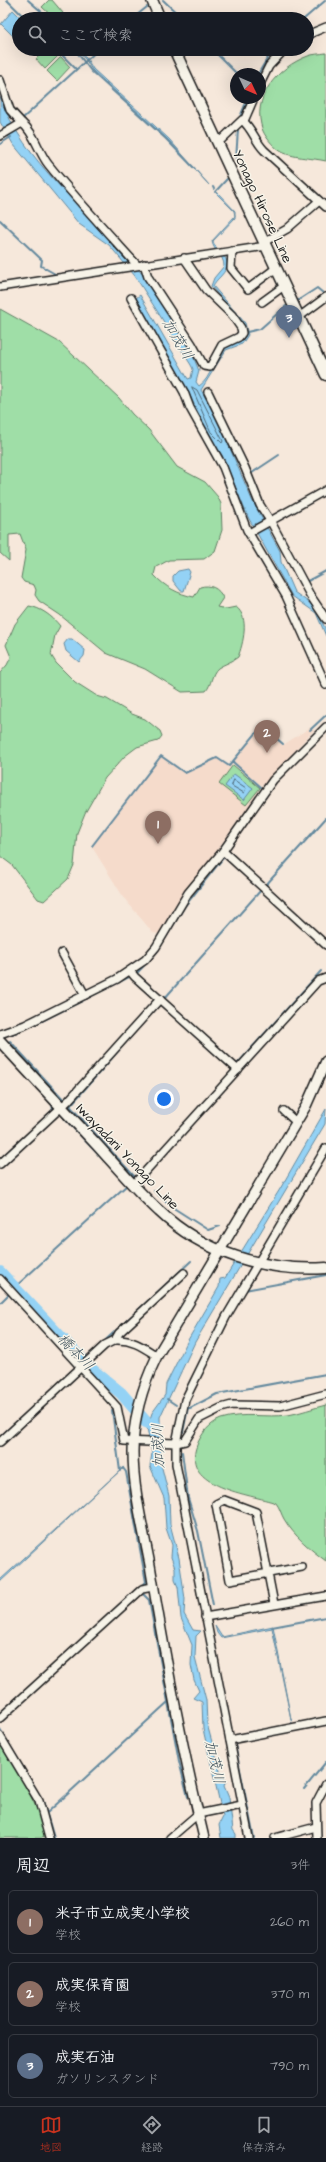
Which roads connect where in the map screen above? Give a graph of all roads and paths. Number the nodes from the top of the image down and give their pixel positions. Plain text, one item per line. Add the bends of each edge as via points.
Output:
1 (152, 0) edge
2 (157, 12) edge
3 (326, 27) edge
4 (314, 32) edge
5 (177, 56) edge
6 (279, 56) edge
7 (266, 72) edge
8 (0, 80) edge
9 (251, 104) edge
10 (244, 121) junction
11 (22, 123) junction
12 (0, 136) edge
13 (218, 143) junction
14 (319, 201) junction
15 (326, 207) edge
16 (265, 244) junction
17 (232, 251) junction
18 (184, 258) junction
19 (141, 265) junction
20 (276, 268) junction
21 (284, 286) junction
22 (0, 287) edge
23 (326, 297) edge
24 (262, 302) dead end
25 (125, 306) dead end
26 (299, 317) junction
27 (326, 375) edge
28 (208, 392) dead end
29 (326, 490) edge
30 (270, 522) junction
31 (249, 533) junction
32 (326, 619) edge
33 (326, 685) edge
34 (326, 727) edge
35 (223, 851) junction
36 (326, 944) edge
37 (62, 952) dead end
38 (130, 971) junction
39 (326, 978) edge
40 (86, 995) junction
41 (160, 999) junction
42 (0, 1034) edge
43 (0, 1041) edge
44 (326, 1061) edge
45 (238, 1070) junction
46 (62, 1107) junction
47 (284, 1111) dead end
48 (296, 1122) junction
49 (326, 1148) edge
50 (0, 1164) edge
51 (133, 1185) junction
52 (223, 1252) junction
53 (255, 1263) junction
54 (326, 1268) edge
55 (184, 1273) dead end
56 (0, 1279) edge
57 (115, 1340) junction
58 (157, 1356) junction
59 (84, 1365) junction
60 (326, 1394) edge
61 (134, 1440) junction
62 (0, 1442) edge
63 (176, 1443) junction
64 (302, 1567) dead end
65 (268, 1574) junction
66 (153, 1586) junction
67 (326, 1596) edge
68 (274, 1604) junction
69 (205, 1617) junction
70 (0, 1718) edge
71 (326, 1721) edge
72 (0, 1736) edge
73 (230, 1740) junction
74 (326, 1784) edge
75 (240, 1806) junction
76 (202, 1813) junction
77 (312, 1828) junction
78 (49, 1838) edge
79 (170, 1838) edge
80 (204, 1838) edge
81 (249, 1838) edge
82 (275, 1838) edge
83 (317, 1838) edge

1 - 2 main road
3 - 4 street
5 - 13 main road, Yonago Hirose Line
6 - 7 street
8 - 11 street via 10,110
9 - 10 street
10 - 13 street via 242,120
10 - 14 street via 264,150
11 - 12 street
11 - 19 street via 28,128 48,164
13 - 16 main road, Yonago Hirose Line
14 - 15 street
14 - 16 street
16 - 17 street
16 - 20 main road, Yonago Hirose Line
17 - 18 street
17 - 20 street via 231,268 248,289
18 - 19 street
18 - 19 street via 206,290 232,315 241,328 239,338 222,345 210,367 204,366
19 - 22 street
20 - 21 main road, Yonago Hirose Line
21 - 24 street
21 - 26 main road, Yonago Hirose Line
23 - 26 street
25 - 31 street via 132,300 184,392 222,466
26 - 27 main road, Yonago Hirose Line
28 - 30 street
29 - 30 street
30 - 31 street
30 - 32 street
31 - 33 street via 286,596
34 - 35 street via 273,780
35 - 36 street
35 - 38 street via 188,893 156,947 145,960
37 - 40 street
38 - 40 street
38 - 41 street
39 - 45 street via 318,981
40 - 42 street via 26,1025
41 - 45 street
41 - 46 street
43 - 46 main road, Iwayadani Yonago Line
44 - 48 street
45 - 51 street
46 - 50 street
46 - 51 main road, Iwayadani Yonago Line
47 - 48 street
48 - 52 street
49 - 53 street
51 - 52 main road, Iwayadani Yonago Line via 160,1212 183,1230
52 - 53 main road, Iwayadani Yonago Line
52 - 58 street
53 - 54 main road, Iwayadani Yonago Line via 283,1268
53 - 63 street via 185,1400
55 - 57 street via 119,1333
56 - 59 street
57 - 58 street via 126,1339 140,1344
57 - 59 street via 105,1345
58 - 61 street via 140,1402
59 - 61 street via 117,1407 124,1441
59 - 62 street
60 - 63 street via 280,1406 232,1405 221,1408 199,1419 189,1438
61 - 63 street
61 - 66 street via 134,1467
63 - 69 street via 176,1464
64 - 65 street
65 - 65 street via 230,1580 216,1507 220,1501 224,1500 256,1512
65 - 68 street
66 - 70 street via 142,1589
66 - 76 street via 173,1698
67 - 68 street
68 - 69 street
69 - 73 street
71 - 73 street
72 - 78 street via 39,1801
73 - 75 street
74 - 77 street via 316,1803
75 - 76 street
75 - 81 street
76 - 79 street
76 - 80 street
77 - 82 street
77 - 83 street

